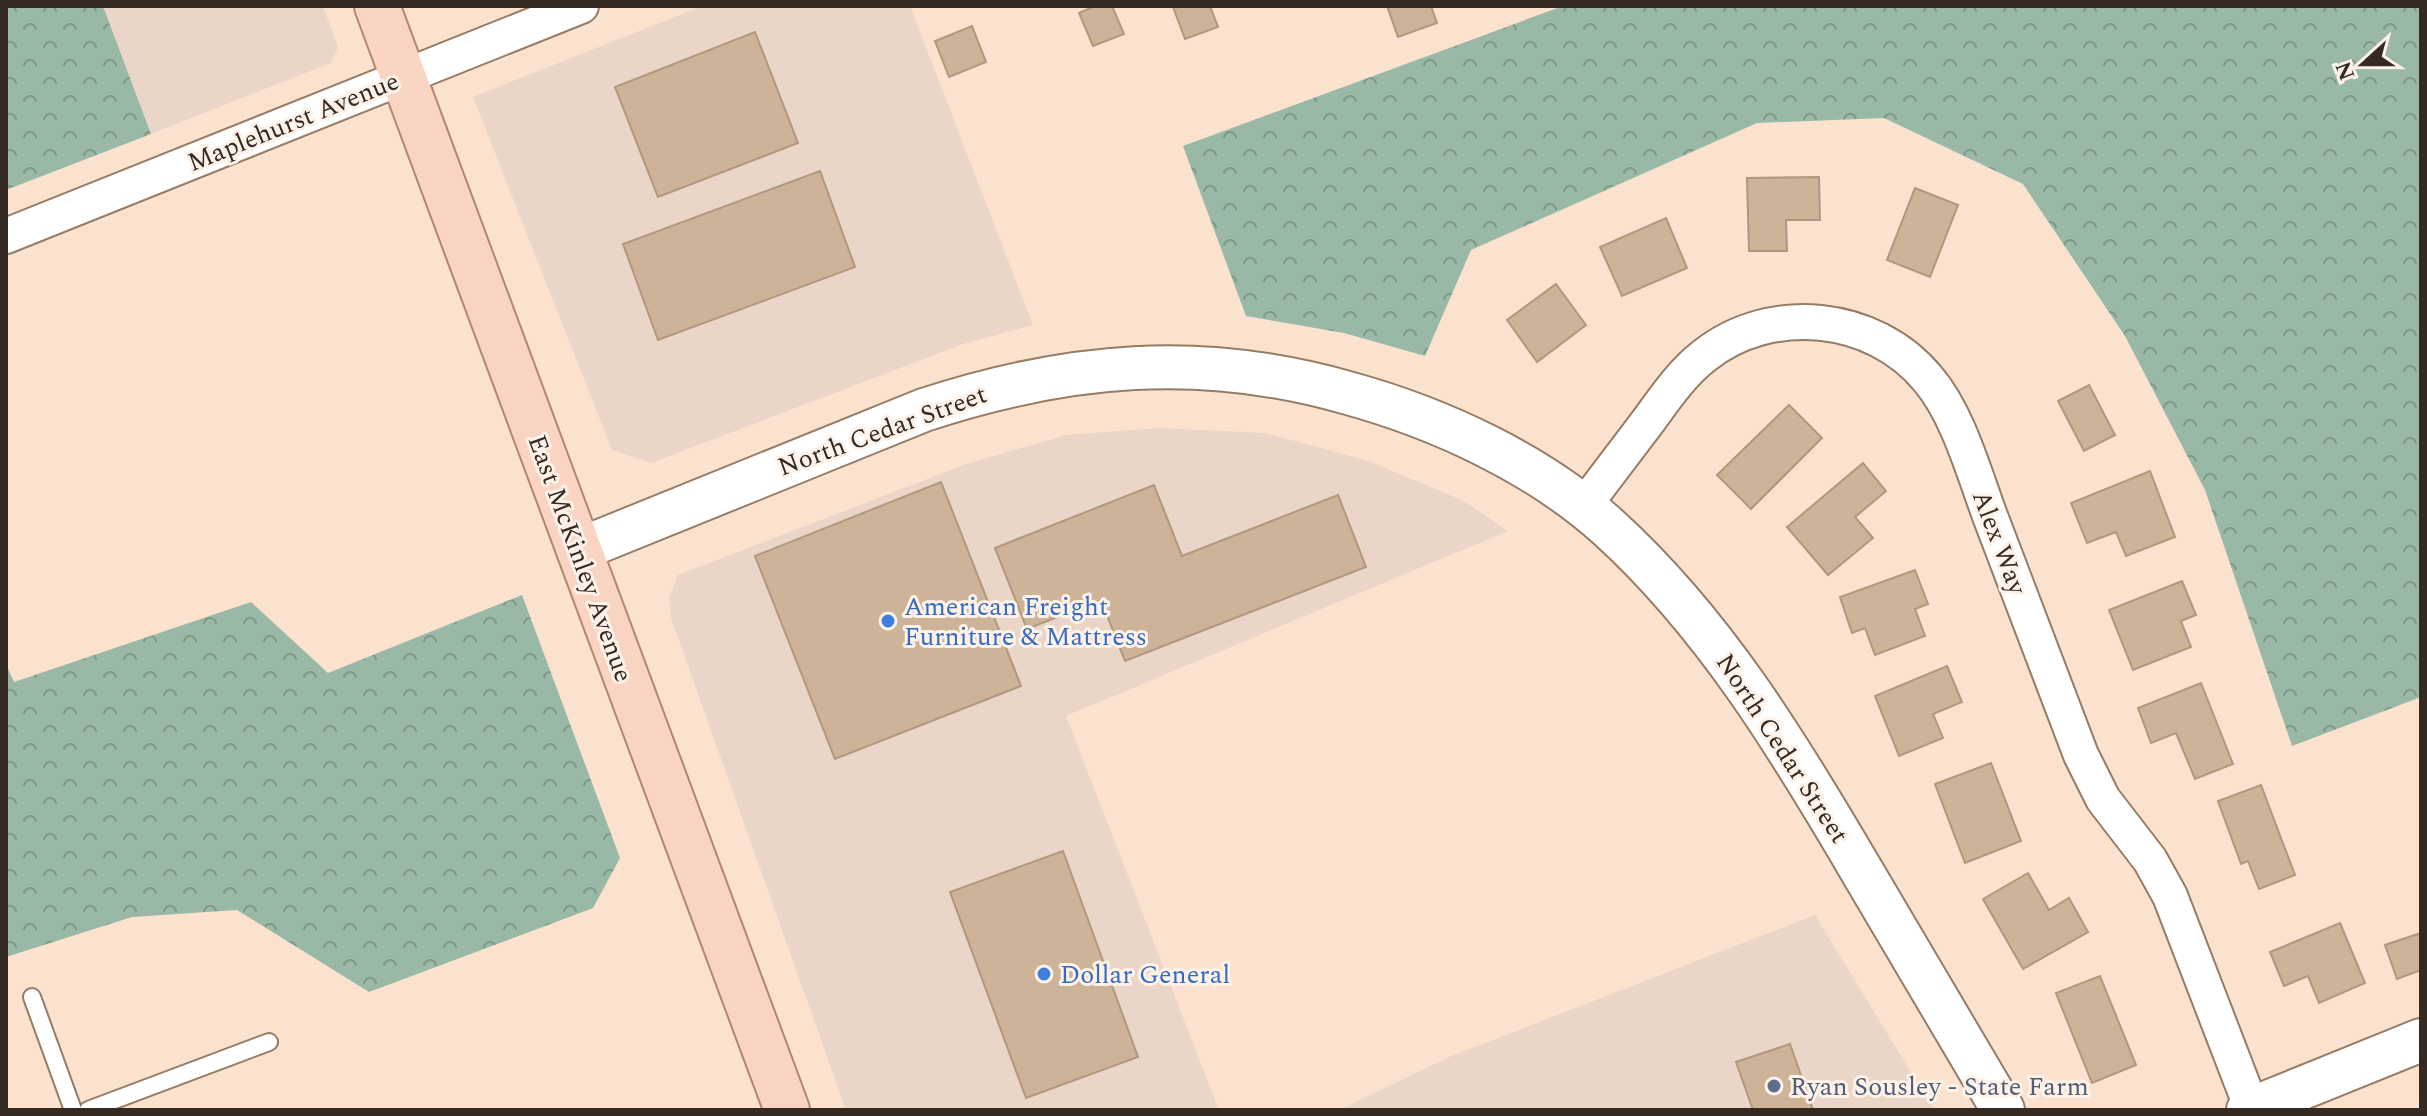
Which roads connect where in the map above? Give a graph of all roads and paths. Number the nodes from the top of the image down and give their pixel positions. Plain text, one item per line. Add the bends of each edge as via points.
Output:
1 (377, 6) edge
2 (581, 6) edge
3 (403, 77) junction
4 (6, 236) edge
5 (1583, 507) junction
6 (578, 550) junction
7 (32, 997) dead end
8 (2421, 1040) edge
9 (269, 1042) dead end
10 (2250, 1109) edge
11 (73, 1110) edge
12 (88, 1110) edge
13 (787, 1110) edge
14 (2003, 1110) edge

1 - 3 main road, East McKinley Avenue
2 - 3 street, Maplehurst Avenue
3 - 4 street, Maplehurst Avenue
3 - 6 main road, East McKinley Avenue
5 - 6 street, North Cedar Street via 1479,442 1396,406 1279,376 1159,366 1069,373 981,391
5 - 10 street, Alex Way via 1674,387 1704,356 1741,333 1798,322 1841,325 1894,348 1927,377 1943,400 1972,468 2081,755 2103,799 2150,860 2170,896
5 - 14 street, North Cedar Street via 1663,583 1760,706
6 - 13 main road, East McKinley Avenue
7 - 11 lane
8 - 10 street
9 - 12 lane

